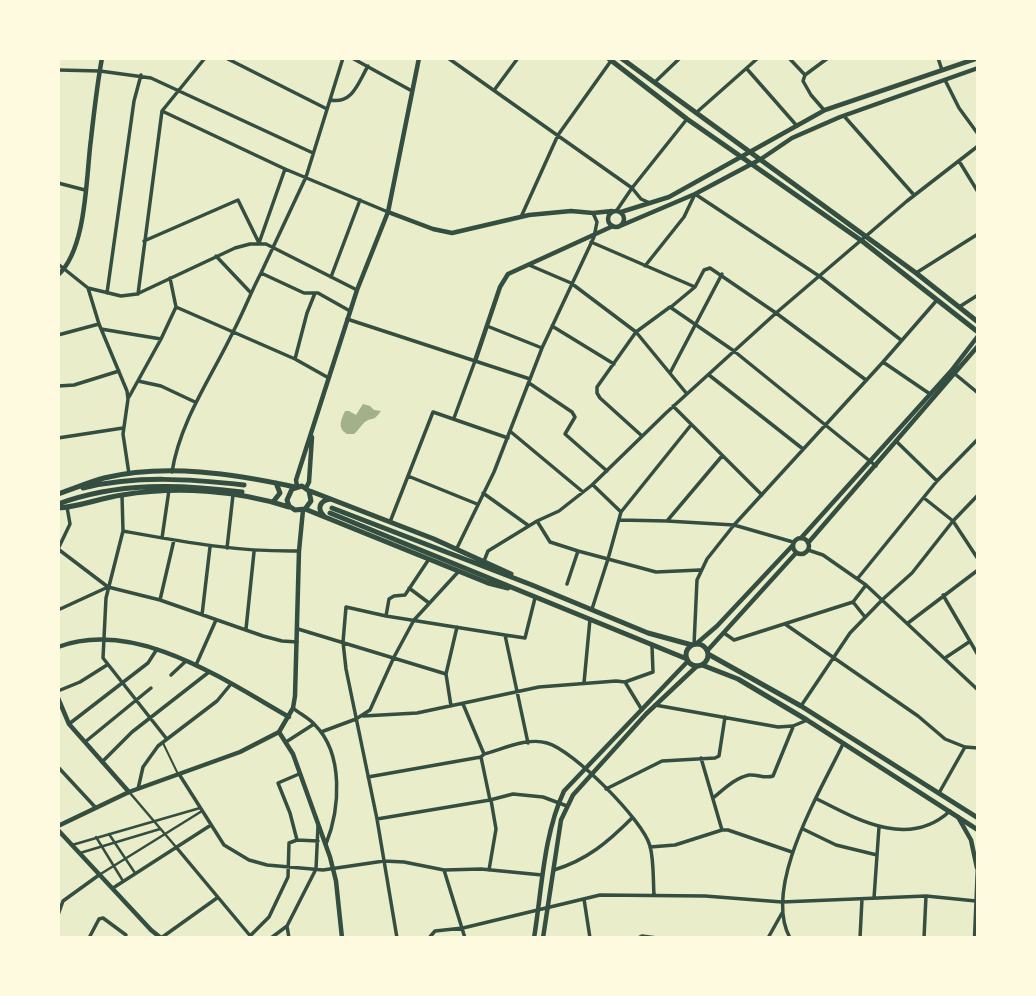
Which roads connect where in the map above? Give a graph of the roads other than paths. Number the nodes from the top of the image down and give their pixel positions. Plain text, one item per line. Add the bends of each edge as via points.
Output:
1 (102, 58) edge
2 (205, 58) edge
3 (226, 58) edge
4 (343, 58) edge
5 (352, 58) edge
6 (418, 58) edge
7 (448, 58) edge
8 (518, 58) edge
9 (621, 58) edge
10 (680, 58) edge
11 (758, 58) edge
12 (789, 58) edge
13 (828, 58) edge
14 (938, 58) edge
15 (978, 58) edge
16 (611, 59) edge
17 (368, 66) junction
18 (978, 68) edge
19 (747, 69) junction
20 (942, 69) junction
21 (58, 70) edge
22 (100, 71) junction
23 (141, 75) junction
24 (805, 75) junction
25 (945, 80) junction
26 (655, 82) junction
27 (495, 89) junction
28 (178, 91) junction
29 (412, 91) junction
30 (330, 100) junction
31 (327, 109) junction
32 (825, 110) junction
33 (162, 111) junction
34 (697, 113) junction
35 (844, 116) junction
36 (687, 119) junction
37 (797, 126) junction
38 (978, 134) edge
39 (558, 135) junction
40 (978, 146) edge
41 (750, 151) junction
42 (313, 153) junction
43 (741, 156) junction
44 (761, 159) junction
45 (959, 160) junction
46 (751, 164) junction
47 (285, 169) junction
48 (306, 177) junction
49 (58, 183) edge
50 (632, 188) junction
51 (85, 190) junction
52 (978, 192) edge
53 (695, 194) junction
54 (914, 195) junction
55 (360, 200) junction
56 (650, 203) junction
57 (617, 211) junction
58 (387, 212) junction
59 (593, 213) junction
60 (521, 217) junction
61 (611, 225) junction
62 (620, 226) junction
63 (978, 234) edge
64 (864, 239) junction
65 (592, 240) junction
66 (144, 241) junction
67 (259, 243) junction
68 (274, 248) junction
69 (216, 256) junction
70 (58, 264) edge
71 (529, 265) junction
72 (646, 266) junction
73 (64, 269) junction
74 (261, 273) junction
75 (916, 273) junction
76 (722, 274) junction
77 (58, 275) edge
78 (819, 276) junction
79 (331, 277) junction
80 (170, 278) junction
81 (571, 283) junction
82 (695, 287) junction
83 (88, 288) junction
84 (357, 290) junction
85 (107, 293) junction
86 (251, 293) junction
87 (315, 293) junction
88 (138, 295) junction
89 (978, 295) edge
90 (937, 300) junction
91 (176, 307) junction
92 (670, 307) junction
93 (958, 307) junction
94 (350, 311) junction
95 (776, 313) junction
96 (347, 319) junction
97 (978, 322) edge
98 (696, 324) junction
99 (100, 326) junction
100 (487, 326) junction
101 (552, 326) junction
102 (234, 331) junction
103 (636, 332) junction
104 (978, 334) edge
105 (58, 335) edge
106 (162, 339) junction
107 (901, 340) junction
108 (978, 346) edge
109 (542, 348) junction
110 (734, 351) junction
111 (295, 359) junction
112 (475, 362) junction
113 (883, 362) junction
114 (614, 364) junction
115 (119, 371) junction
116 (670, 373) junction
117 (708, 374) junction
118 (955, 374) junction
119 (327, 377) junction
120 (866, 380) junction
121 (138, 381) junction
122 (529, 381) junction
123 (58, 386) edge
124 (978, 393) edge
125 (687, 394) junction
126 (930, 394) junction
127 (128, 399) junction
128 (196, 402) junction
129 (673, 406) junction
130 (454, 418) junction
131 (826, 424) junction
132 (691, 425) junction
133 (123, 428) junction
134 (511, 432) junction
135 (312, 433) junction
136 (642, 436) junction
137 (58, 438) edge
138 (508, 438) junction
139 (978, 439) edge
140 (897, 442) junction
141 (803, 449) junction
142 (722, 456) junction
143 (870, 460) junction
144 (876, 466) junction
145 (607, 471) junction
146 (172, 472) junction
147 (129, 474) junction
148 (408, 475) junction
149 (937, 481) junction
150 (276, 483) junction
151 (592, 485) junction
152 (296, 487) junction
153 (307, 489) junction
154 (169, 491) junction
155 (583, 492) junction
156 (483, 493) junction
157 (58, 495) edge
158 (122, 495) junction
159 (233, 495) junction
160 (762, 495) junction
161 (978, 495) edge
162 (333, 498) junction
163 (924, 498) junction
164 (273, 502) junction
165 (478, 504) junction
166 (58, 506) edge
167 (67, 507) junction
168 (291, 508) junction
169 (304, 510) junction
170 (621, 512) junction
171 (329, 513) junction
172 (620, 520) junction
173 (537, 521) junction
174 (667, 521) junction
175 (953, 521) junction
176 (390, 522) junction
177 (734, 525) junction
178 (529, 526) junction
179 (123, 531) junction
180 (162, 538) junction
181 (801, 538) junction
182 (174, 541) junction
183 (808, 543) junction
184 (793, 544) junction
185 (210, 547) junction
186 (227, 548) junction
187 (58, 549) edge
188 (456, 549) junction
189 (808, 550) junction
190 (299, 551) junction
191 (578, 551) junction
192 (254, 552) junction
193 (796, 553) junction
194 (429, 559) junction
195 (608, 559) junction
196 (978, 559) edge
197 (484, 561) junction
198 (700, 570) junction
199 (978, 570) edge
200 (459, 571) junction
201 (858, 578) junction
202 (567, 584) dead end
203 (532, 585) junction
204 (866, 585) junction
205 (108, 587) junction
206 (409, 588) junction
207 (528, 593) junction
208 (943, 595) junction
209 (536, 596) junction
210 (883, 598) junction
211 (160, 600) junction
212 (853, 602) junction
213 (429, 603) junction
214 (592, 609) junction
215 (58, 610) edge
216 (202, 615) junction
217 (387, 616) junction
218 (865, 617) junction
219 (590, 618) junction
220 (216, 620) junction
221 (414, 621) junction
222 (908, 623) junction
223 (785, 624) junction
224 (457, 627) junction
225 (298, 629) junction
226 (246, 630) junction
227 (723, 632) junction
228 (505, 635) junction
229 (102, 639) junction
230 (297, 642) junction
231 (343, 642) junction
232 (969, 642) junction
233 (652, 643) junction
234 (694, 645) junction
235 (58, 647) edge
236 (157, 649) junction
237 (707, 652) junction
238 (978, 655) edge
239 (834, 656) junction
240 (394, 657) junction
241 (945, 659) junction
242 (687, 660) junction
243 (186, 661) junction
244 (107, 665) junction
245 (196, 665) junction
246 (699, 665) junction
247 (209, 672) junction
248 (446, 674) junction
249 (171, 675) dead end
250 (625, 682) junction
251 (123, 683) junction
252 (584, 683) junction
253 (231, 684) junction
254 (976, 684) edge
255 (151, 688) dead end
256 (978, 690) edge
257 (58, 691) edge
258 (517, 693) junction
259 (58, 698) edge
260 (136, 700) junction
261 (653, 703) junction
262 (463, 704) junction
263 (451, 706) junction
264 (801, 706) junction
265 (293, 708) junction
266 (644, 712) junction
267 (363, 716) junction
268 (289, 717) junction
269 (725, 717) junction
270 (151, 719) junction
271 (356, 719) junction
272 (807, 720) junction
273 (69, 724) junction
274 (314, 724) junction
275 (793, 726) junction
276 (279, 732) junction
277 (321, 732) junction
278 (164, 740) junction
279 (286, 742) junction
280 (84, 743) junction
281 (528, 743) junction
282 (844, 743) junction
283 (965, 747) junction
284 (978, 748) edge
285 (482, 755) junction
286 (701, 758) junction
287 (102, 762) junction
288 (58, 767) edge
289 (585, 768) junction
290 (178, 773) junction
291 (591, 773) junction
292 (299, 774) junction
293 (368, 777) junction
294 (138, 789) junction
295 (606, 789) junction
296 (129, 792) junction
297 (939, 793) junction
298 (713, 798) junction
299 (817, 799) junction
300 (490, 800) junction
301 (559, 802) junction
302 (567, 806) junction
303 (96, 808) junction
304 (201, 810) junction
305 (950, 811) junction
306 (958, 817) junction
307 (978, 817) edge
308 (632, 818) junction
309 (377, 819) junction
310 (155, 821) junction
311 (211, 825) junction
312 (318, 826) junction
313 (878, 826) junction
314 (58, 828) edge
315 (160, 829) junction
316 (803, 829) junction
317 (722, 830) junction
318 (978, 830) edge
319 (109, 834) junction
320 (164, 834) junction
321 (96, 838) junction
322 (297, 840) junction
323 (318, 841) junction
324 (115, 843) junction
325 (72, 845) junction
326 (326, 846) junction
327 (102, 847) junction
328 (176, 847) junction
329 (650, 847) junction
330 (793, 852) junction
331 (79, 853) junction
332 (877, 855) junction
333 (125, 859) junction
334 (384, 862) junction
335 (114, 866) junction
336 (290, 867) junction
337 (978, 867) edge
338 (316, 869) junction
339 (333, 870) junction
340 (444, 870) junction
341 (489, 870) junction
342 (552, 871) junction
343 (135, 873) junction
344 (99, 875) junction
345 (544, 875) junction
346 (123, 881) junction
347 (112, 889) junction
348 (654, 895) junction
349 (58, 896) edge
350 (926, 896) junction
351 (217, 898) junction
352 (584, 898) junction
353 (862, 898) junction
354 (874, 898) junction
355 (63, 901) junction
356 (976, 901) junction
357 (782, 902) junction
358 (547, 908) junction
359 (538, 911) junction
360 (783, 912) junction
361 (58, 915) edge
362 (286, 926) junction
363 (463, 928) junction
364 (126, 935) dead end
365 (251, 937) edge
366 (89, 938) edge
367 (161, 938) edge
368 (271, 938) edge
369 (289, 938) edge
370 (342, 938) edge
371 (397, 938) edge
372 (429, 938) edge
373 (465, 938) edge
374 (534, 938) edge
375 (543, 938) edge
376 (590, 938) edge
377 (638, 938) edge
378 (657, 938) edge
379 (768, 938) edge
380 (790, 938) edge
381 (860, 938) edge
382 (924, 938) edge
383 (975, 938) edge

1 - 22 street
2 - 28 street
3 - 31 street
4 - 30 street
5 - 17 street
6 - 29 street
7 - 27 street
8 - 27 street
9 - 26 main road
10 - 26 street
11 - 19 street
12 - 24 street
13 - 24 street
14 - 20 street
15 - 20 street
16 - 36 main road
16 - 39 street
17 - 29 street
17 - 30 street via 349,98
18 - 25 street
19 - 34 street
19 - 37 street
20 - 32 street
21 - 22 street
22 - 23 street
22 - 51 street
23 - 28 street
23 - 85 street
24 - 32 street via 805,87
25 - 35 street
25 - 38 street
26 - 34 main road
27 - 39 street
28 - 33 street
28 - 42 street
29 - 58 street
30 - 31 street
31 - 42 street
32 - 37 street
33 - 47 street
33 - 66 street
34 - 41 main road
35 - 44 street via 792,138
35 - 54 street
36 - 43 main road
36 - 50 street
37 - 41 street
39 - 50 street
39 - 60 street
40 - 45 street
41 - 43 street
41 - 44 main road
42 - 48 street
43 - 46 main road
43 - 56 street
44 - 46 street
44 - 64 main road
45 - 52 street
45 - 54 street
46 - 53 street
46 - 64 main road
47 - 48 street
47 - 67 street
48 - 55 street
48 - 68 street
49 - 51 street
50 - 56 street
50 - 57 street
51 - 73 street via 76,243
53 - 62 street
53 - 72 street via 684,217
53 - 78 street
54 - 64 street
55 - 58 street
55 - 79 street
56 - 57 street
57 - 59 street
57 - 61 street via 608,217
57 - 62 street via 625,218
58 - 60 street via 452,233
58 - 84 street
59 - 60 street
59 - 61 street
59 - 65 street via 597,222
61 - 62 street
61 - 65 street
63 - 75 street
64 - 75 main road
64 - 78 street
64 - 90 main road
65 - 71 street
65 - 72 street
65 - 81 street
66 - 67 street via 238,200
66 - 88 street
67 - 68 street
67 - 69 street
68 - 74 street
68 - 79 street
69 - 80 street
69 - 86 street
70 - 73 street
71 - 81 street
71 - 100 street via 503,281
72 - 82 street
73 - 77 street
73 - 83 street
74 - 86 street
74 - 87 street via 304,293
75 - 93 main road
76 - 82 street via 707,268
76 - 95 street
76 - 98 street
78 - 95 street
78 - 107 street
79 - 84 street
80 - 88 street
80 - 91 street
81 - 101 street
81 - 103 street
82 - 92 street
83 - 85 street
83 - 99 street
84 - 94 street
85 - 88 street
86 - 102 street
87 - 94 street
87 - 111 street
89 - 93 street
90 - 104 main road
90 - 107 street
91 - 102 street
91 - 106 street
92 - 98 street
92 - 103 street
93 - 97 main road
94 - 96 street
95 - 110 street
95 - 120 street
96 - 112 street
96 - 119 street
98 - 110 street
98 - 116 street
99 - 105 street
99 - 106 street
99 - 115 street
100 - 109 street
100 - 112 street
101 - 109 street
101 - 114 street
102 - 111 street
102 - 128 street
103 - 114 street
103 - 116 street
104 - 126 street
106 - 121 street
107 - 113 street
108 - 118 street
109 - 122 street
110 - 117 street
110 - 131 street
111 - 119 street
112 - 122 street
112 - 130 street
113 - 120 street
113 - 126 street
114 - 136 street via 597,393
115 - 123 street
115 - 127 street
116 - 125 street
117 - 125 street
117 - 141 street
118 - 124 street
118 - 140 street
119 - 135 street
120 - 131 street
121 - 127 street
121 - 128 street
122 - 134 street
122 - 145 street via 572,412 575,417 565,434
125 - 129 street
126 - 143 street
127 - 133 street
128 - 146 street
129 - 132 street
129 - 136 street
130 - 138 street
130 - 148 street via 433,412
131 - 141 street
131 - 143 street
132 - 142 street
132 - 170 street
133 - 137 street
133 - 147 street
134 - 138 street
134 - 155 street
135 - 152 street
135 - 153 street
136 - 145 street
138 - 156 street
139 - 149 street
140 - 144 street
140 - 149 street
141 - 160 street
142 - 160 street
142 - 174 street
143 - 144 street
143 - 181 street
144 - 183 street
145 - 151 street
146 - 147 main road
146 - 150 main road
147 - 157 main road
148 - 165 street
148 - 176 street
149 - 163 street
150 - 152 main road
150 - 164 main road via 280,494
151 - 155 street
151 - 170 street
152 - 153 main road
152 - 168 main road via 287,496
153 - 162 main road
153 - 169 main road via 312,501
154 - 158 main road
154 - 159 main road
154 - 180 street
155 - 173 street
156 - 165 street
156 - 178 street
157 - 166 main road via 132,480 193,480 243,488 134,486 97,492
158 - 167 main road
158 - 179 street
159 - 164 main road
159 - 186 street
160 - 177 street
161 - 175 street
162 - 171 main road via 320,505 320,510
162 - 176 main road
163 - 175 street
163 - 201 street
164 - 168 main road
165 - 188 street
166 - 167 main road
167 - 187 street via 70,524
168 - 169 main road
169 - 171 main road
169 - 190 street
170 - 172 street
171 - 194 main road
171 - 203 main road
171 - 207 main road
172 - 174 street
172 - 195 street
173 - 178 street
173 - 191 street via 550,542
174 - 177 street
175 - 196 street
175 - 210 street via 912,573
176 - 188 main road
177 - 184 street
177 - 198 street
178 - 197 street via 488,551
179 - 180 street
179 - 205 street
180 - 182 street
181 - 183 street
181 - 184 street
182 - 185 street
182 - 211 street
183 - 189 street
184 - 193 street
184 - 234 street
185 - 186 street
185 - 216 street
186 - 192 street
187 - 205 street
188 - 197 main road
189 - 193 street
189 - 201 street
190 - 192 street
190 - 225 street
191 - 195 street
191 - 202 street
192 - 226 street
193 - 227 street
194 - 200 main road
194 - 206 street
195 - 198 street via 656,572
195 - 214 street
197 - 203 main road
198 - 234 street
199 - 208 street
200 - 207 main road
200 - 213 street
201 - 204 street
203 - 214 main road
204 - 210 street
204 - 212 street
205 - 211 street
205 - 215 street
205 - 229 street
206 - 213 street
206 - 217 street via 390,599
207 - 209 main road
208 - 222 street
208 - 232 street
209 - 219 main road
209 - 228 street via 525,638
210 - 218 street
210 - 222 street
211 - 216 street
212 - 218 street
212 - 223 street
213 - 221 street
214 - 234 main road via 648,633
216 - 220 street
217 - 221 street
217 - 231 street via 346,607
218 - 239 street
219 - 233 main road
219 - 252 street
220 - 226 street
220 - 245 street
221 - 224 street
221 - 240 street
222 - 241 street
223 - 227 street via 734,640
223 - 239 street
224 - 228 street
224 - 248 street
225 - 230 street
225 - 231 street
226 - 230 street
227 - 237 street
228 - 258 street
229 - 235 street
229 - 236 street
229 - 244 street
230 - 265 street
231 - 240 street
231 - 271 street
232 - 238 street
232 - 241 street
233 - 242 main road
233 - 250 street via 653,672
234 - 237 main road
234 - 242 main road
236 - 243 street
236 - 251 street via 148,663
237 - 246 main road via 707,659
237 - 264 main road
239 - 264 street
239 - 283 street via 945,739
240 - 248 street
240 - 267 street
241 - 254 street
242 - 246 main road
242 - 261 street
243 - 245 street
243 - 249 street
244 - 251 street
244 - 257 street
245 - 247 street
246 - 261 street
246 - 272 main road via 738,679
247 - 253 street
247 - 270 street
248 - 263 street
250 - 252 street
250 - 266 street
251 - 260 street
251 - 273 street
252 - 258 street
253 - 268 street
253 - 278 street via 217,702
254 - 256 street
255 - 260 street
258 - 262 street
258 - 281 street
259 - 273 street
260 - 270 street
260 - 280 street
261 - 266 street
261 - 269 street
262 - 263 street
262 - 285 street
263 - 267 street
264 - 297 main road
265 - 268 street
265 - 274 street
266 - 289 street
266 - 291 street
267 - 271 street
268 - 276 street
269 - 275 street
269 - 286 street via 719,756
270 - 278 street
270 - 287 street
271 - 277 street
271 - 293 street
272 - 275 street
272 - 282 main road
273 - 280 street
274 - 277 street
274 - 279 street
275 - 298 street via 773,776 744,776
276 - 279 street
276 - 290 street via 240,752
277 - 326 street via 335,767 337,791
278 - 290 lane
278 - 294 street via 143,767
279 - 292 street
280 - 287 street
281 - 285 street
281 - 289 street via 546,742
282 - 299 street
282 - 305 main road
283 - 284 street
283 - 297 street
285 - 293 street
285 - 300 street
286 - 295 street via 662,761
286 - 298 street
287 - 296 street
288 - 303 street
289 - 291 street
289 - 301 street
290 - 294 street
290 - 304 street
291 - 295 street
291 - 302 street
292 - 312 street
292 - 322 street via 278,783
293 - 309 street
294 - 296 street
295 - 308 street
296 - 303 street
296 - 310 street
297 - 307 main road
298 - 317 street
299 - 313 street
299 - 316 street
300 - 301 street via 513,794
300 - 309 street
300 - 341 street via 496,830
301 - 302 street
301 - 345 street
302 - 342 street
303 - 314 street
304 - 310 street
304 - 311 street
304 - 320 street
305 - 306 main road
305 - 313 street via 925,828
306 - 318 main road
306 - 337 street via 971,840
308 - 329 street
308 - 342 street via 597,851
309 - 334 street
310 - 315 street
310 - 319 street
311 - 328 street
311 - 336 street via 233,852 267,865
312 - 323 street
312 - 326 street
313 - 332 street
314 - 325 street
315 - 320 street
315 - 324 street
316 - 330 street
316 - 332 street via 836,845
317 - 329 street via 675,845
317 - 330 street
319 - 321 street
319 - 324 street
320 - 328 street
320 - 333 street
321 - 325 street
321 - 327 street
322 - 323 street
322 - 336 street via 289,843
323 - 338 street
324 - 327 street
324 - 333 street
325 - 331 street
326 - 339 street
327 - 331 street
327 - 335 street
328 - 343 street
328 - 351 street
329 - 348 street
330 - 357 street
331 - 344 street
332 - 354 street
333 - 335 street
333 - 343 street
334 - 339 street
334 - 340 street
334 - 371 street
335 - 344 street
335 - 346 street
336 - 338 street
336 - 365 street via 277,903
337 - 356 street
338 - 339 street
338 - 362 street
339 - 370 street
340 - 341 street
340 - 363 street
341 - 345 street
342 - 358 street
343 - 346 street
344 - 347 street
344 - 355 street
345 - 359 street
346 - 347 street
347 - 367 street
348 - 352 street
348 - 357 street
349 - 355 street
350 - 354 street
350 - 356 street
350 - 382 street
351 - 365 street
351 - 367 street
352 - 358 street
352 - 376 street
353 - 354 street
353 - 357 street
353 - 381 street
355 - 361 street
356 - 383 street
357 - 360 street
358 - 359 street
358 - 375 street
359 - 363 street
359 - 374 street
360 - 379 street
360 - 380 street
362 - 368 street
362 - 369 street
363 - 372 street via 435,931
363 - 373 street
364 - 366 street via 103,918
377 - 378 street

